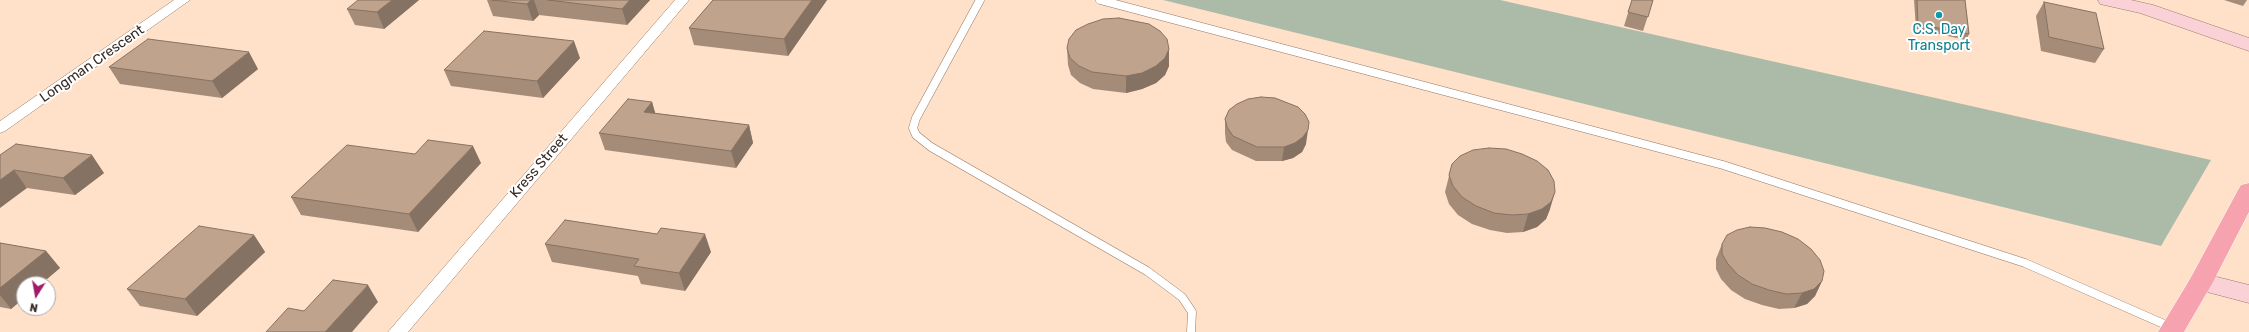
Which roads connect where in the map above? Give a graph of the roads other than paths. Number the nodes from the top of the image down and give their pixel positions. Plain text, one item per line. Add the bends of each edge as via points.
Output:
1 (183, 0) edge
2 (682, 0) edge
3 (980, 0) edge
4 (1100, 0) edge
5 (2107, 0) edge
6 (2249, 45) edge
7 (0, 128) edge
8 (2249, 190) edge
9 (2201, 282) junction
10 (2249, 294) edge
11 (2173, 330) edge
12 (396, 332) edge
13 (1191, 332) edge

1 - 7 street, Longman Crescent
2 - 12 street, Kress Street
3 - 13 lane via 916,118 913,128 916,135 931,147 1146,271 1182,297 1192,312
4 - 11 lane via 1723,165 2025,263
5 - 6 street via 2146,10
8 - 9 main road
9 - 10 street
9 - 11 main road

